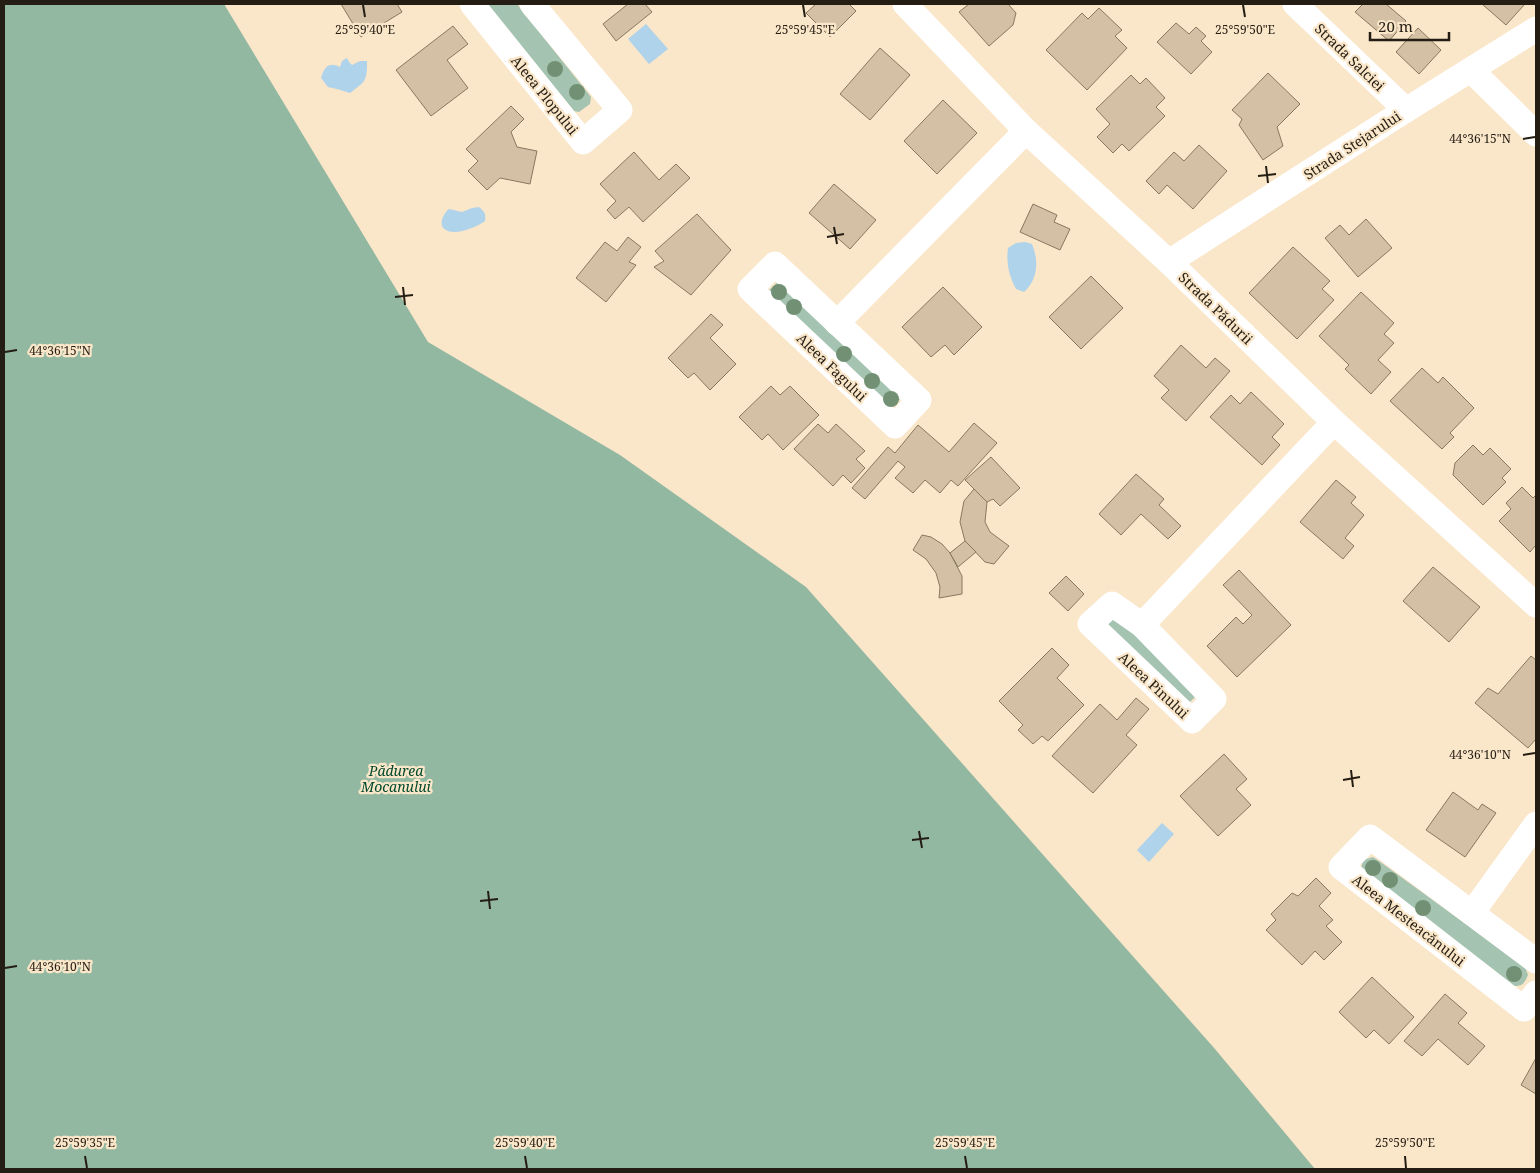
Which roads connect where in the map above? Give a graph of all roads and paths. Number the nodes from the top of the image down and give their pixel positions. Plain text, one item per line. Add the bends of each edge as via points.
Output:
1 (472, 4) edge
2 (905, 4) edge
3 (1294, 4) edge
4 (540, 7) edge
5 (1536, 29) edge
6 (1471, 70) junction
7 (1406, 110) junction
8 (1026, 131) junction
9 (1536, 134) edge
10 (1169, 262) junction
11 (837, 323) junction
12 (1334, 422) junction
13 (1536, 604) edge
14 (1142, 625) junction
15 (1536, 824) edge
16 (1472, 913) junction
17 (1536, 961) edge
18 (1536, 993) edge

1 - 4 street, Aleea Plopului via 582,142 620,110
2 - 8 street, Strada Pădurii
3 - 7 street, Strada Salciei
5 - 6 street, Strada Stejarului
6 - 7 street, Strada Stejarului
6 - 9 street
7 - 10 street, Strada Stejarului
8 - 10 street, Strada Pădurii
8 - 11 street
10 - 12 street, Strada Pădurii
11 - 11 street, Aleea Fagului via 919,400 895,426 750,289 775,264
12 - 13 street, Strada Pădurii
12 - 14 street
14 - 14 street, Aleea Pinului via 1112,604 1090,624 1192,721 1214,699
15 - 16 street
16 - 17 street, Aleea Mesteacănului
16 - 18 street, Aleea Mesteacănului via 1370,837 1341,867 1524,1009

